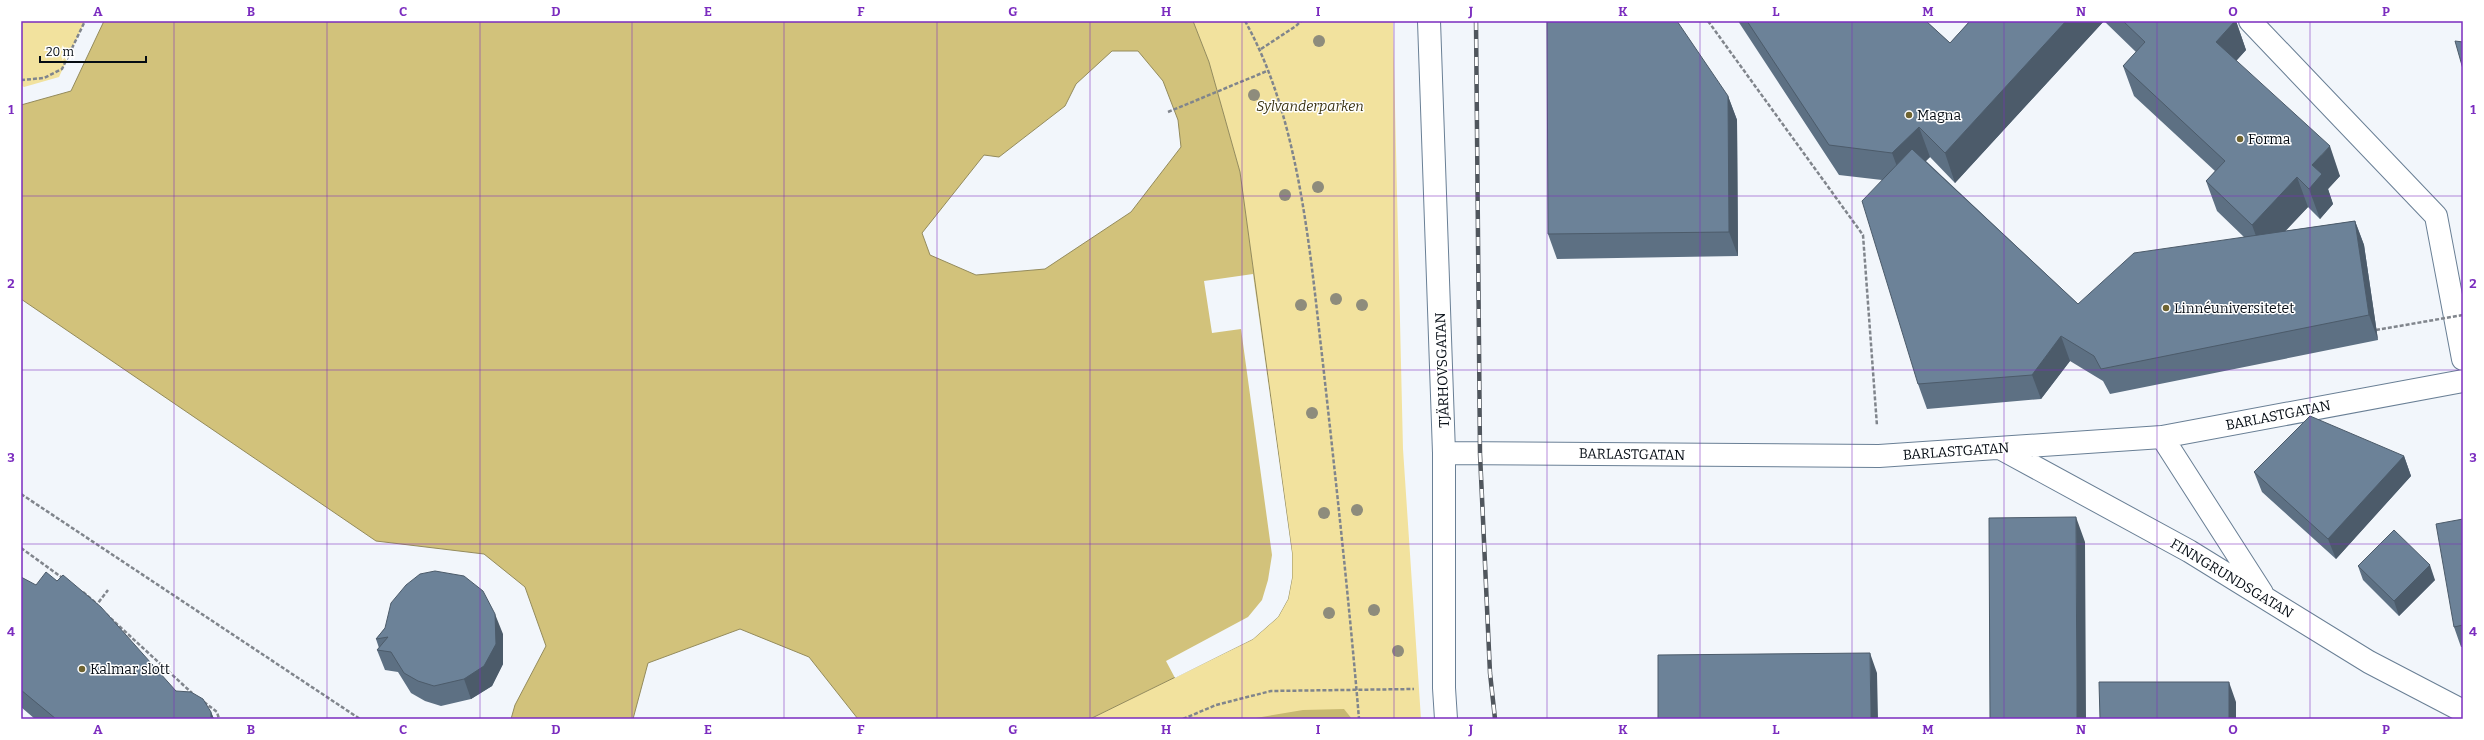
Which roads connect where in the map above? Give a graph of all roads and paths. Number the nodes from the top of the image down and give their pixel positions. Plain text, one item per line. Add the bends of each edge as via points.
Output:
1 (85, 21) edge
2 (1245, 21) edge
3 (1301, 21) edge
4 (1430, 21) edge
5 (1708, 21) edge
6 (2250, 21) edge
7 (1261, 49) junction
8 (1268, 71) junction
9 (21, 80) edge
10 (1168, 112) dead end
11 (2463, 315) edge
12 (2376, 330) dead end
13 (2463, 359) edge
14 (2463, 381) edge
15 (2162, 437) junction
16 (2000, 448) junction
17 (1444, 453) junction
18 (1879, 456) junction
19 (21, 494) edge
20 (21, 548) edge
21 (66, 580) edge
22 (79, 590) edge
23 (108, 590) dead end
24 (2264, 597) junction
25 (94, 608) edge
26 (1444, 688) junction
27 (1357, 691) junction
28 (194, 694) edge
29 (199, 699) edge
30 (2463, 711) edge
31 (219, 719) edge
32 (360, 719) edge
33 (1183, 719) edge
34 (1359, 719) edge
35 (1446, 719) edge

1 - 9 path via 62,69 44,78
2 - 7 path
3 - 7 path
4 - 17 street, TJÄRHOVSGATAN
5 - 18 path via 1863,235
6 - 13 street via 2436,216
7 - 8 path
8 - 10 path
8 - 27 path via 1292,155 1310,253
11 - 12 path, bridge
14 - 15 street, BARLASTGATAN
15 - 16 street, BARLASTGATAN
15 - 24 street
16 - 18 street, BARLASTGATAN
16 - 24 street, FINNGRUNDSGATAN via 2189,551
17 - 18 street, BARLASTGATAN
17 - 26 street, TJÄRHOVSGATAN
19 - 32 path
20 - 21 path
22 - 28 path via 92,599
23 - 25 path, bridge
24 - 30 street, FINNGRUNDSGATAN via 2369,662
26 - 27 path
26 - 35 street, TJÄRHOVSGATAN
27 - 33 path via 1271,690 1216,705
27 - 34 path
29 - 31 path via 217,712

